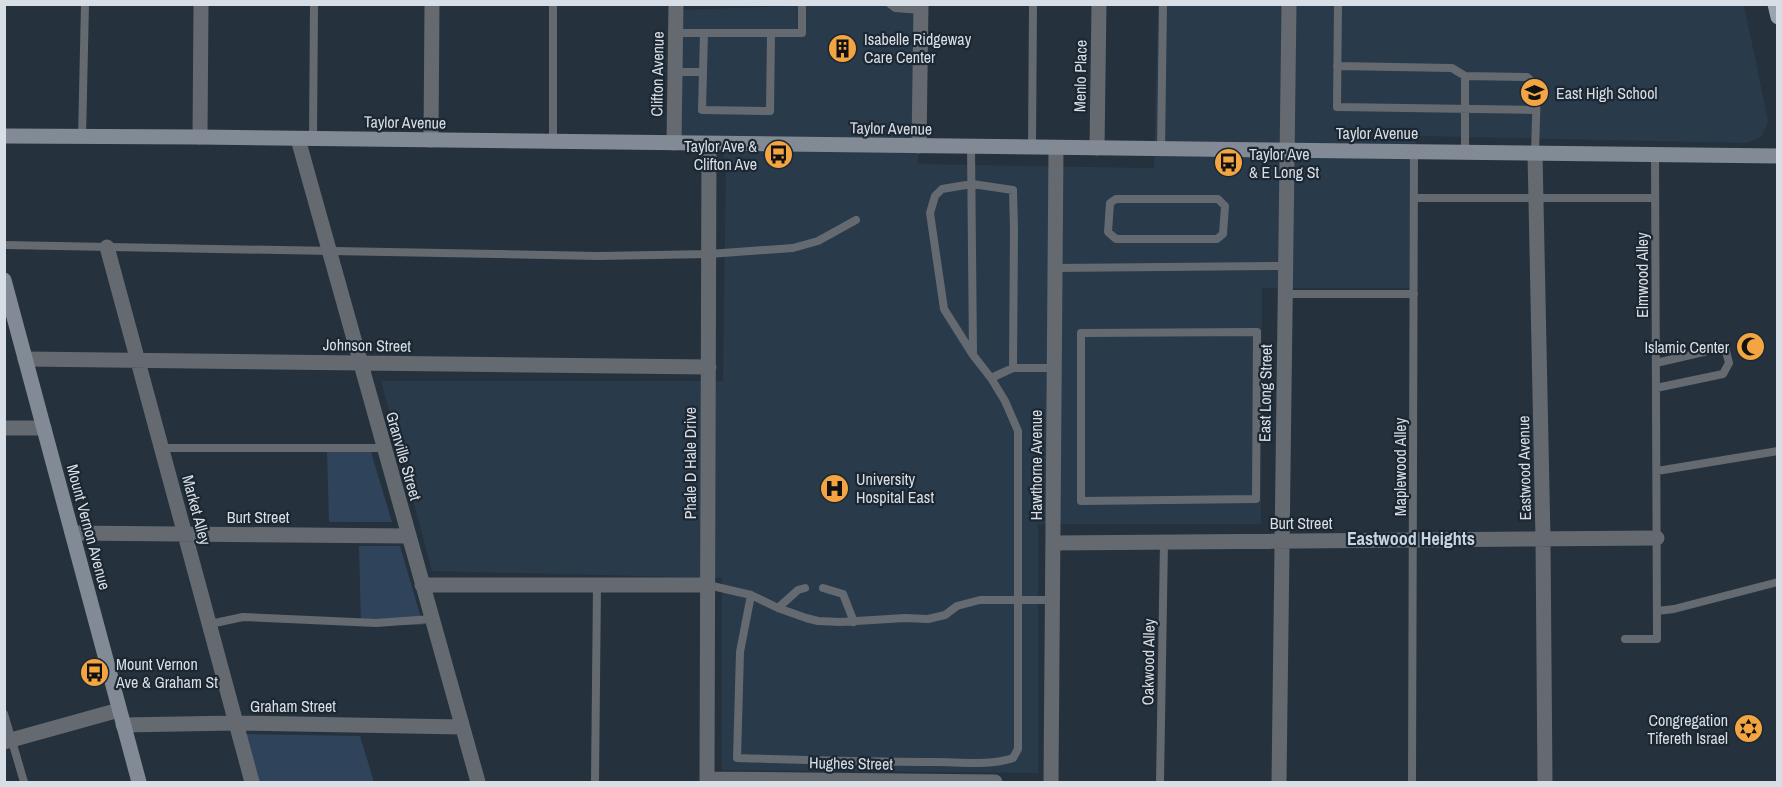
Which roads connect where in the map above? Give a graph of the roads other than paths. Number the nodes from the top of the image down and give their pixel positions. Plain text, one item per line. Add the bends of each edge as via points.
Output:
1 (85, 4) edge
2 (201, 4) edge
3 (314, 4) edge
4 (432, 4) edge
5 (553, 4) edge
6 (676, 4) edge
7 (802, 4) edge
8 (890, 4) edge
9 (1033, 4) edge
10 (1099, 4) edge
11 (1163, 4) edge
12 (1288, 4) edge
13 (1338, 4) edge
14 (1775, 4) edge
15 (921, 7) edge
16 (1778, 17) edge
17 (675, 33) junction
18 (704, 33) junction
19 (771, 33) junction
20 (1337, 66) junction
21 (675, 72) junction
22 (703, 72) junction
23 (1465, 76) junction
24 (1465, 109) junction
25 (1536, 110) junction
26 (4, 136) edge
27 (200, 137) junction
28 (82, 138) junction
29 (305, 139) junction
30 (431, 140) junction
31 (553, 142) junction
32 (674, 143) junction
33 (709, 144) junction
34 (919, 146) junction
35 (971, 147) junction
36 (1032, 147) junction
37 (1056, 148) junction
38 (1097, 148) junction
39 (1161, 149) junction
40 (1287, 151) junction
41 (1414, 151) junction
42 (1465, 152) junction
43 (1535, 153) junction
44 (1655, 155) junction
45 (1778, 156) edge
46 (972, 184) junction
47 (1414, 198) junction
48 (1536, 198) junction
49 (1655, 198) junction
50 (856, 220) dead end
51 (1165, 240) joint
52 (4, 245) edge
53 (107, 247) junction
54 (328, 251) junction
55 (709, 254) junction
56 (1284, 266) junction
57 (1055, 268) junction
58 (4, 280) edge
59 (1284, 294) junction
60 (1414, 294) junction
61 (973, 355) junction
62 (25, 359) junction
63 (137, 359) junction
64 (360, 362) junction
65 (1656, 363) junction
66 (709, 367) junction
67 (1013, 368) junction
68 (1054, 368) junction
69 (991, 378) junction
70 (1656, 388) junction
71 (4, 428) edge
72 (44, 428) junction
73 (162, 448) junction
74 (384, 448) junction
75 (1778, 452) edge
76 (1657, 471) junction
77 (1168, 500) joint
78 (72, 534) junction
79 (185, 534) junction
80 (408, 536) junction
81 (1657, 538) junction
82 (1543, 539) junction
83 (1413, 540) junction
84 (1281, 541) junction
85 (1164, 542) junction
86 (1053, 543) junction
87 (1778, 582) edge
88 (422, 585) junction
89 (597, 585) junction
90 (708, 585) junction
91 (805, 588) dead end
92 (823, 588) dead end
93 (751, 595) junction
94 (1017, 600) junction
95 (1053, 600) junction
96 (778, 608) junction
97 (1657, 611) junction
98 (432, 619) junction
99 (854, 622) junction
100 (210, 624) junction
101 (1625, 639) dead end
102 (4, 714) edge
103 (121, 717) junction
104 (235, 723) junction
105 (462, 727) junction
106 (8, 741) edge
107 (707, 781) edge
108 (843, 782) edge
109 (908, 782) edge
110 (24, 783) edge
111 (139, 783) edge
112 (252, 783) edge
113 (478, 783) edge
114 (595, 783) edge
115 (995, 783) edge
116 (1051, 783) edge
117 (1160, 783) edge
118 (1279, 783) edge
119 (1412, 783) edge
120 (1545, 783) edge

1 - 28 lane
2 - 27 street
3 - 29 lane
4 - 30 street
5 - 31 lane
6 - 17 street, Clifton Avenue
7 - 19 lane via 802,33
8 - 15 lane via 895,8
9 - 36 lane
10 - 38 street, Menlo Place
11 - 39 lane
12 - 40 street, East Long Street
13 - 20 lane
14 - 16 main road
15 - 34 street
17 - 18 lane
17 - 21 street, Clifton Avenue
18 - 19 lane
18 - 22 lane
19 - 22 lane via 770,111 702,110
20 - 23 lane via 1452,68
20 - 24 lane via 1337,107
21 - 22 lane
21 - 32 street, Clifton Avenue
23 - 24 lane
23 - 25 lane via 1527,77 1536,86
24 - 25 lane
24 - 42 lane
25 - 43 lane
26 - 28 main road, Taylor Avenue
27 - 28 main road, Taylor Avenue
27 - 29 main road, Taylor Avenue
29 - 30 main road, Taylor Avenue
29 - 54 street, Granville Street
30 - 31 main road, Taylor Avenue
31 - 32 main road, Taylor Avenue
32 - 33 main road, Taylor Avenue
33 - 34 main road, Taylor Avenue
33 - 55 street, Phale D Hale Drive
34 - 35 main road, Taylor Avenue
35 - 36 main road, Taylor Avenue
35 - 46 lane
36 - 37 main road, Taylor Avenue
37 - 38 main road, Taylor Avenue
37 - 57 street, Hawthorne Avenue
38 - 39 main road, Taylor Avenue
39 - 40 main road, Taylor Avenue
40 - 41 main road, Taylor Avenue
40 - 56 street, East Long Street
41 - 42 main road, Taylor Avenue
41 - 47 lane, Maplewood Alley
42 - 43 main road, Taylor Avenue
43 - 44 main road, Taylor Avenue
43 - 48 street, Eastwood Avenue
44 - 45 main road, Taylor Avenue
44 - 49 lane, Elmwood Alley
46 - 61 lane
46 - 61 lane via 942,189 935,195 930,213 944,309
46 - 67 lane via 1013,190
47 - 48 lane
47 - 60 lane, Maplewood Alley
48 - 49 lane
48 - 82 street, Eastwood Avenue
49 - 65 lane, Elmwood Alley
50 - 55 lane via 818,241 793,248
51 - 51 lane via 1116,239 1108,232 1110,203 1116,199 1218,199 1224,206 1223,234 1217,239
52 - 53 lane
53 - 54 lane
53 - 63 street, Market Alley
54 - 55 lane
54 - 64 street, Granville Street
55 - 66 street, Phale D Hale Drive
56 - 57 lane
56 - 59 street, East Long Street
57 - 68 street, Hawthorne Avenue
58 - 62 main road, Mount Vernon Avenue
59 - 60 lane
59 - 84 street, East Long Street
60 - 83 lane, Maplewood Alley
61 - 69 lane
62 - 63 street, Johnson Street
62 - 72 main road, Mount Vernon Avenue
63 - 64 street, Johnson Street
63 - 73 street, Market Alley
64 - 66 street, Johnson Street
64 - 74 street, Granville Street
65 - 70 lane, Elmwood Alley
65 - 70 lane via 1725,347 1730,363 1723,374
66 - 90 street, Phale D Hale Drive
67 - 68 lane
67 - 69 lane
68 - 86 street, Hawthorne Avenue
69 - 94 lane via 1018,431
70 - 76 lane, Elmwood Alley
71 - 72 street
72 - 78 main road, Mount Vernon Avenue
73 - 74 lane
73 - 79 street, Market Alley
74 - 80 street, Granville Street
75 - 76 lane
76 - 81 lane, Elmwood Alley
77 - 77 lane via 1256,499 1257,332 1082,333 1081,501
78 - 79 street, Burt Street
78 - 103 main road, Mount Vernon Avenue
79 - 80 street, Burt Street
79 - 100 street, Market Alley
80 - 88 street, Granville Street
81 - 82 street, Burt Street
81 - 97 lane, Elmwood Alley
82 - 83 street, Burt Street
82 - 120 street, Eastwood Avenue
83 - 84 street, Burt Street
83 - 119 lane, Maplewood Alley
84 - 85 street, Burt Street
84 - 118 street, East Long Street
85 - 86 street, Burt Street
85 - 117 lane, Oakwood Alley
86 - 95 street, Hawthorne Avenue
87 - 97 lane
88 - 89 street
88 - 98 street, Granville Street
89 - 90 street
89 - 114 lane
90 - 93 lane
90 - 107 street, Phale D Hale Drive
91 - 96 lane
92 - 99 lane via 843,594
93 - 94 lane via 740,651 737,758 868,762 1013,758 1017,750
93 - 96 lane
94 - 95 lane
94 - 99 lane via 980,600 928,619
95 - 116 street, Hawthorne Avenue
96 - 99 lane via 818,621
97 - 101 lane, Elmwood Alley via 1657,639
98 - 100 lane via 376,624 243,617
98 - 105 street, Granville Street
100 - 104 street, Market Alley
102 - 106 lane
103 - 104 street, Graham Street
103 - 106 street, Graham Street
103 - 111 main road, Mount Vernon Avenue
104 - 105 street, Graham Street
104 - 112 street, Market Alley
105 - 113 street, Granville Street
106 - 110 lane
107 - 108 street, Hughes Street
108 - 109 street, Hughes Street
109 - 115 street, Hughes Street

